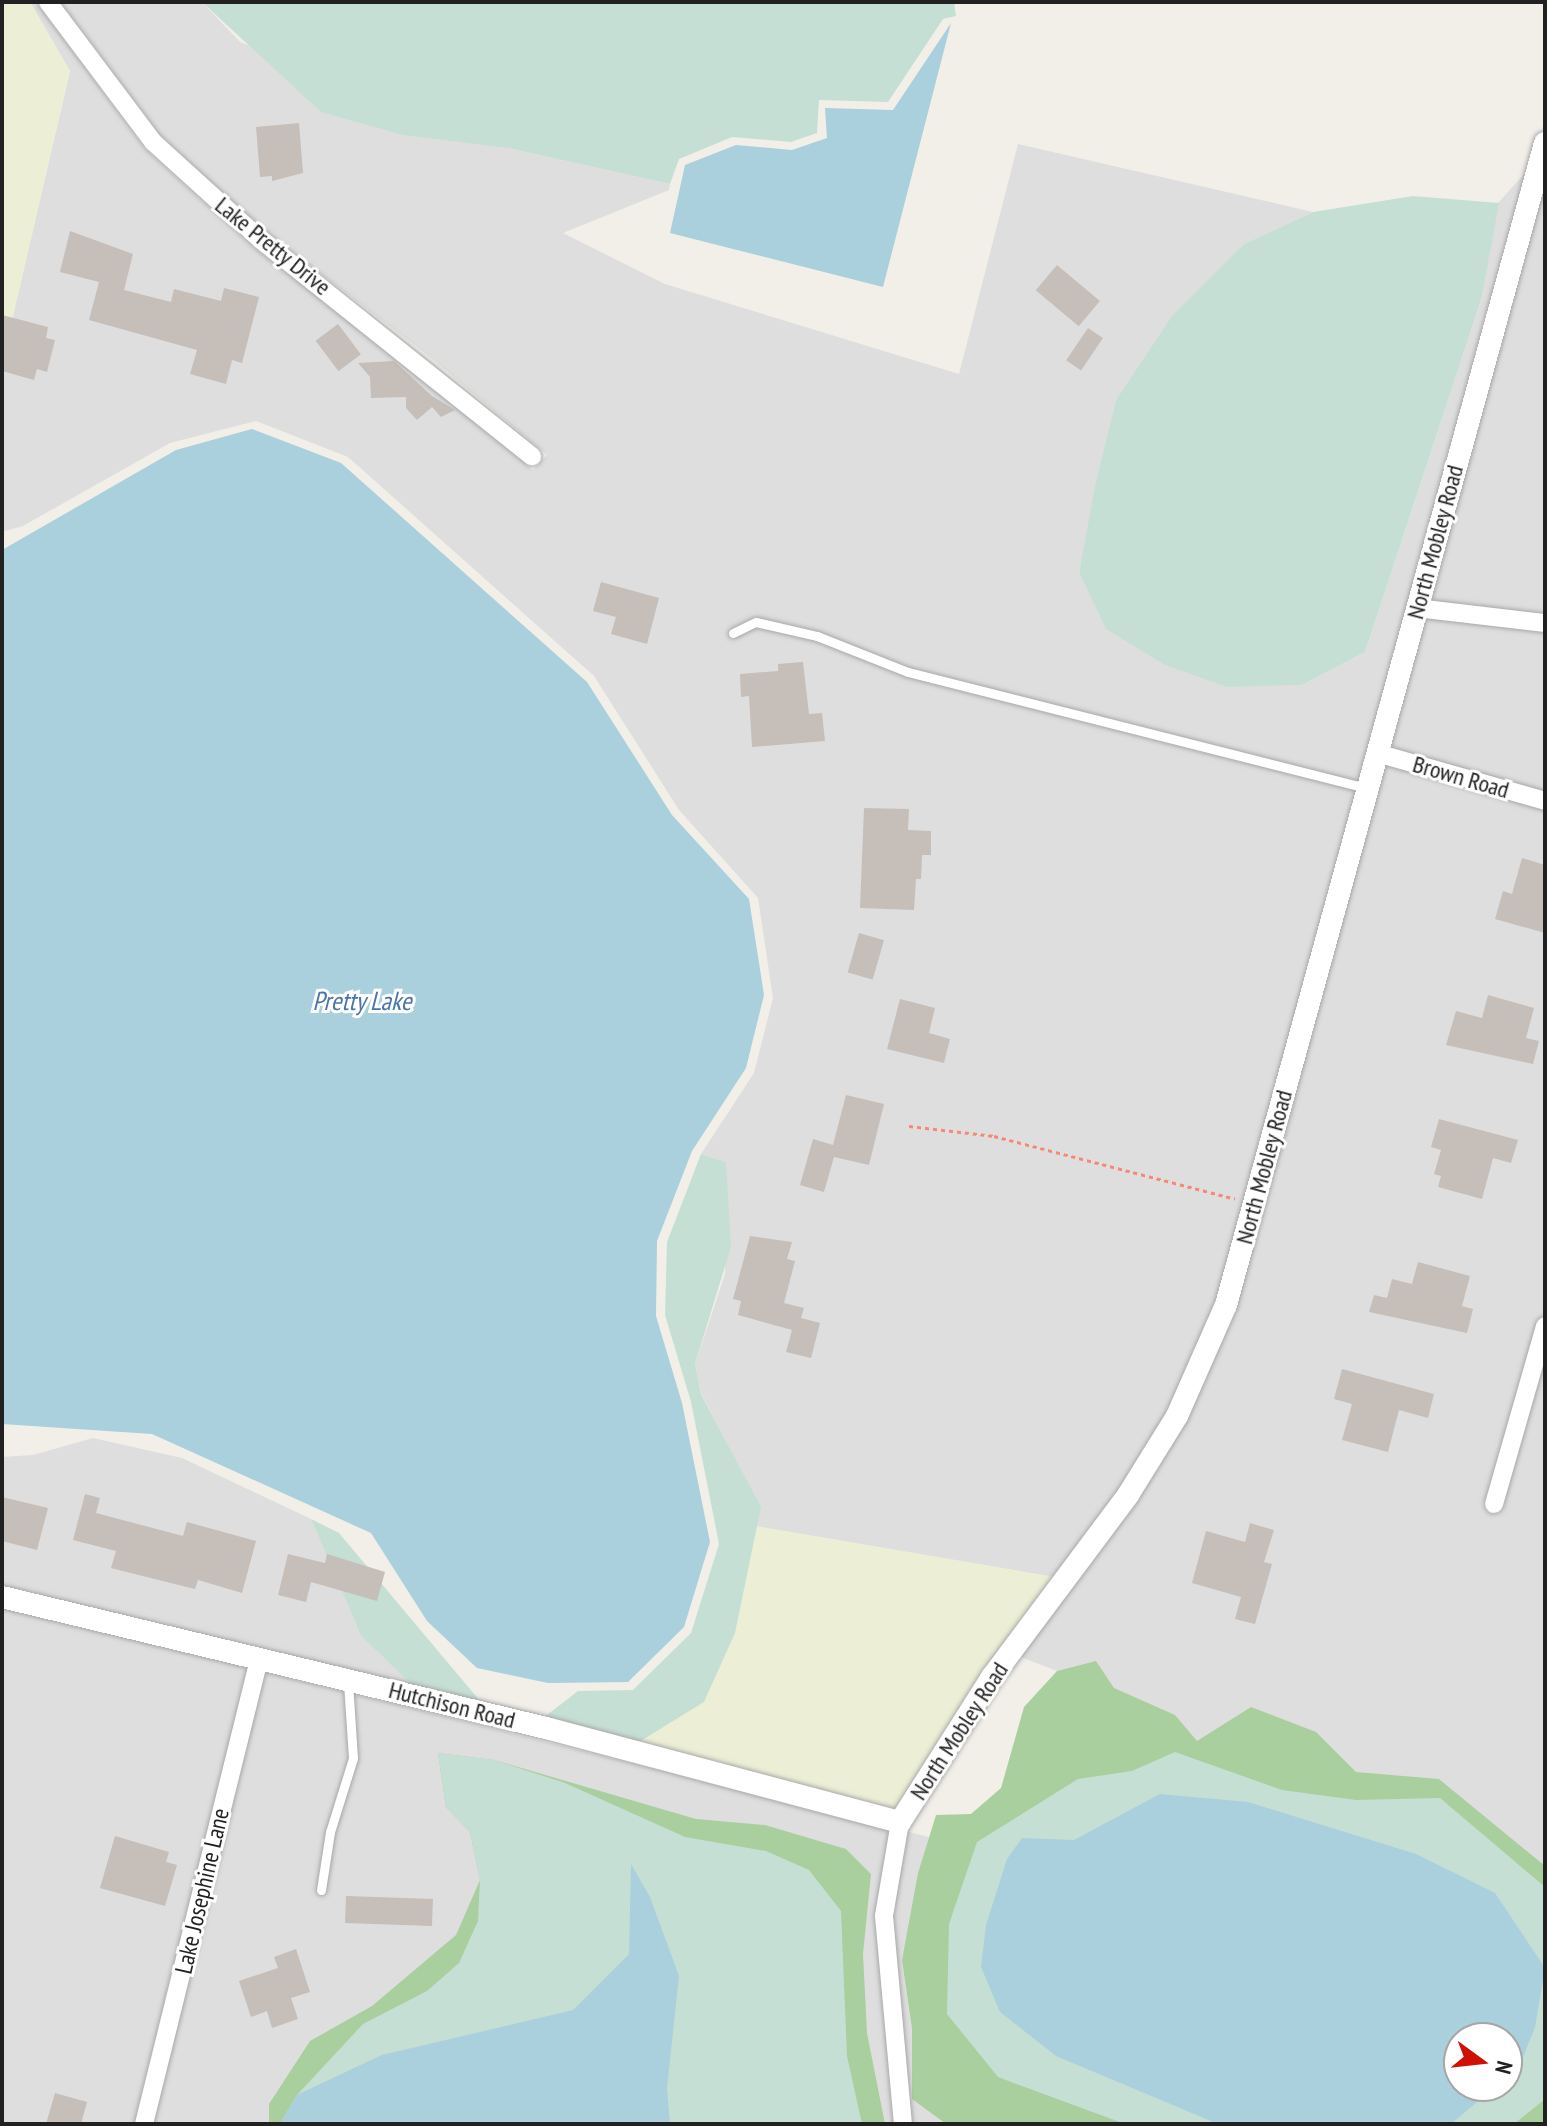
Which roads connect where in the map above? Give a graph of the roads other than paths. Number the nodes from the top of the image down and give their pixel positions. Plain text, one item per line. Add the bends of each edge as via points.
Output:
1 (48, 2) edge
2 (1545, 143) edge
3 (532, 456) dead end
4 (1417, 608) junction
5 (1545, 623) edge
6 (733, 633) dead end
7 (1377, 753) junction
8 (1367, 788) junction
9 (1545, 801) edge
10 (1545, 1326) edge
11 (1494, 1504) dead end
12 (2, 1597) edge
13 (259, 1658) junction
14 (347, 1680) junction
15 (900, 1822) junction
16 (321, 1890) dead end
17 (144, 2124) edge
18 (903, 2124) edge

1 - 3 street, Lake Pretty Drive via 153,142 261,240
2 - 4 street, North Mobley Road
4 - 5 street
4 - 7 street, North Mobley Road
6 - 8 lane via 756,622 817,636 885,665
7 - 8 street, North Mobley Road
7 - 9 street, Brown Road
8 - 15 street, North Mobley Road via 1226,1305 1177,1416 1128,1495 992,1677
10 - 11 street
12 - 13 street, Hutchison Road
13 - 14 street, Hutchison Road
13 - 17 street, Lake Josephine Lane
14 - 15 street, Hutchison Road
14 - 16 lane via 353,1758 330,1832
15 - 18 street, North Mobley Road via 884,1916

